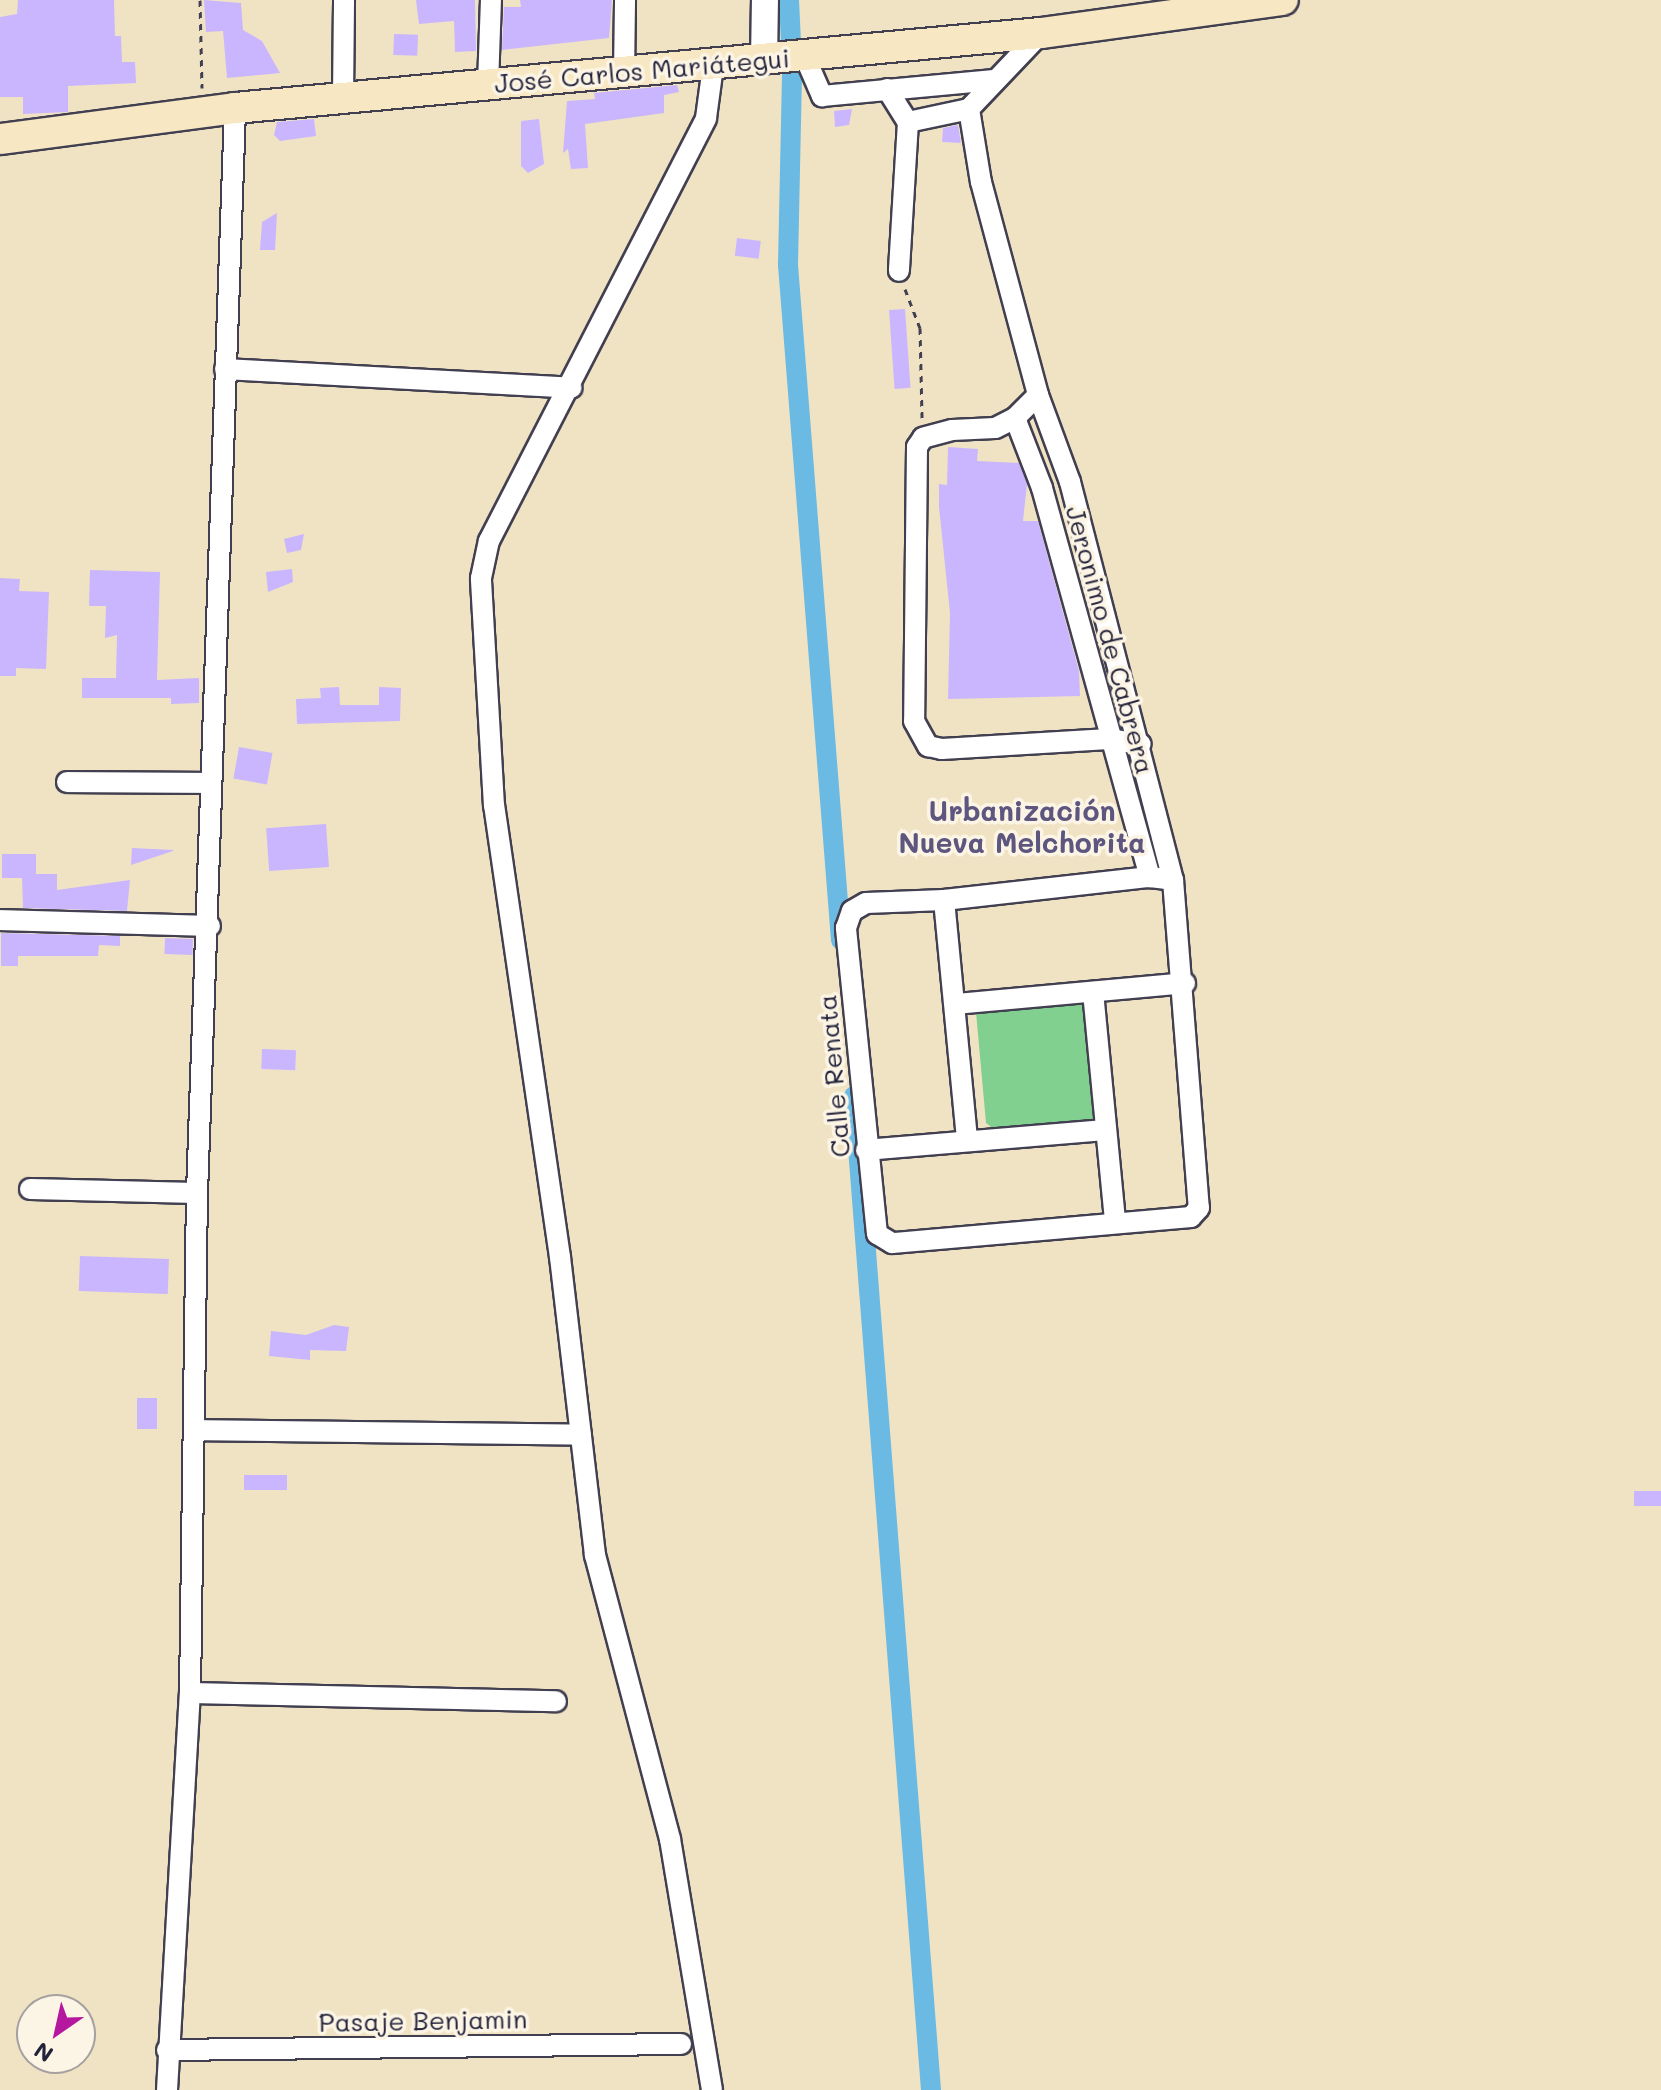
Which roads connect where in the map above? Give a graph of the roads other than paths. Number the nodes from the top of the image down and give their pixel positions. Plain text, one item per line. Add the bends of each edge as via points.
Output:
1 (344, 0) edge
2 (491, 0) edge
3 (625, 0) edge
4 (765, 0) edge
5 (1283, 0) edge
6 (1041, 33) junction
7 (805, 57) junction
8 (764, 61) junction
9 (713, 66) junction
10 (624, 74) junction
11 (994, 80) junction
12 (488, 85) junction
13 (887, 89) junction
14 (343, 98) junction
15 (235, 108) junction
16 (969, 109) junction
17 (908, 122) junction
18 (0, 139) edge
19 (899, 271) road end
20 (225, 369) junction
21 (571, 388) junction
22 (1038, 395) junction
23 (1015, 418) junction
24 (1109, 739) junction
25 (1141, 744) junction
26 (67, 782) dead end
27 (210, 783) junction
28 (1150, 877) junction
29 (1173, 880) junction
30 (944, 900) junction
31 (0, 920) edge
32 (210, 926) junction
33 (1185, 983) junction
34 (1093, 992) junction
35 (956, 1004) junction
36 (1104, 1130) junction
37 (967, 1138) junction
38 (866, 1150) junction
39 (30, 1189) dead end
40 (197, 1193) junction
41 (1115, 1221) junction
42 (195, 1430) junction
43 (581, 1435) junction
44 (190, 1693) junction
45 (556, 1701) dead end
46 (681, 2044) dead end
47 (167, 2050) junction
48 (167, 2090) edge
49 (712, 2090) edge

1 - 14 street
2 - 12 street
3 - 10 street
4 - 8 street
5 - 6 main road, José Carlos Mariátegui
6 - 7 main road, José Carlos Mariátegui
6 - 11 street
7 - 8 main road, José Carlos Mariátegui
7 - 13 street via 822,96
8 - 9 main road, José Carlos Mariátegui
9 - 10 main road, José Carlos Mariátegui
9 - 21 street via 706,118
10 - 12 main road, José Carlos Mariátegui
11 - 13 street
11 - 16 street
12 - 14 main road, José Carlos Mariátegui
13 - 17 street
14 - 15 main road, José Carlos Mariátegui
15 - 18 main road, José Carlos Mariátegui
15 - 20 street
16 - 17 street
16 - 22 street via 981,182
17 - 19 street
20 - 21 street
20 - 27 street
21 - 43 street via 489,541 481,578 494,806
22 - 23 street
22 - 25 street via 1070,482
23 - 24 street, Jeronimo de Cabrera via 1042,488
23 - 24 street via 995,428 923,438 917,447 914,721 928,746 942,749
24 - 25 street
24 - 28 street, Jeronimo de Cabrera
25 - 29 street
26 - 27 street
27 - 32 street
28 - 29 street
28 - 30 street
29 - 33 street
30 - 35 street
30 - 38 street, Calle Renata via 866,903 852,911 846,928
31 - 32 street
32 - 40 street
33 - 34 street
33 - 41 street via 1199,1208 1191,1217
34 - 35 street
34 - 36 street
35 - 37 street
36 - 37 street
36 - 41 street
37 - 38 street
38 - 41 street, Calle Renata via 873,1225 892,1243
39 - 40 street
40 - 42 street
42 - 43 street
42 - 44 street
43 - 49 street via 595,1555 670,1839
44 - 45 street
44 - 47 street
46 - 47 street, Pasaje Benjamin
47 - 48 street

